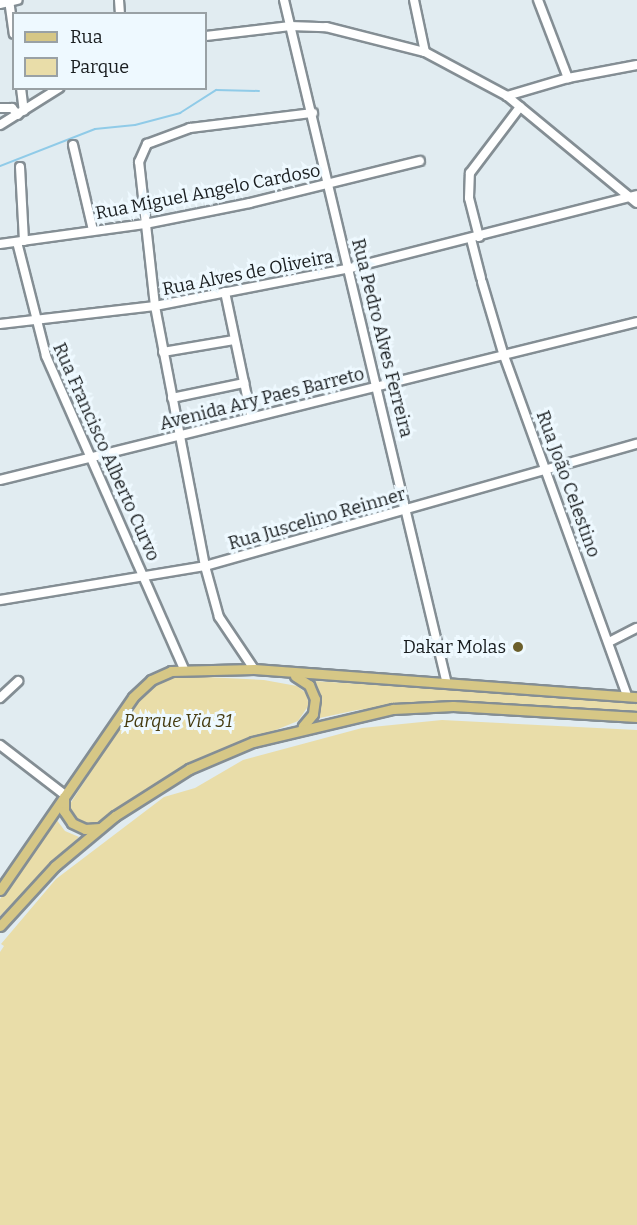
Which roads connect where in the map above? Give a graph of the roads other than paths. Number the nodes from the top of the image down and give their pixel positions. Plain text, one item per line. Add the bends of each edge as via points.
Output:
1 (18, 0) edge
2 (284, 0) edge
3 (414, 0) edge
4 (538, 0) edge
5 (9, 1) edge
6 (0, 4) edge
7 (12, 21) edge
8 (290, 26) junction
9 (207, 36) edge
10 (425, 52) junction
11 (637, 65) edge
12 (568, 78) junction
13 (21, 90) edge
14 (56, 90) edge
15 (507, 96) junction
16 (520, 107) junction
17 (0, 108) edge
18 (21, 113) junction
19 (313, 113) junction
20 (0, 125) edge
21 (73, 145) dead end
22 (420, 161) dead end
23 (20, 167) dead end
24 (326, 184) junction
25 (634, 196) edge
26 (637, 203) edge
27 (145, 224) junction
28 (93, 230) junction
29 (475, 238) junction
30 (20, 242) junction
31 (0, 244) edge
32 (351, 268) junction
33 (225, 292) junction
34 (155, 306) junction
35 (33, 318) junction
36 (637, 322) edge
37 (0, 324) edge
38 (234, 340) junction
39 (163, 352) junction
40 (503, 353) junction
41 (244, 383) junction
42 (378, 386) junction
43 (172, 398) junction
44 (251, 415) junction
45 (181, 434) junction
46 (637, 444) edge
47 (90, 458) junction
48 (546, 469) junction
49 (0, 480) edge
50 (408, 510) junction
51 (205, 566) junction
52 (144, 574) junction
53 (0, 600) edge
54 (637, 628) edge
55 (609, 642) junction
56 (184, 669) junction
57 (254, 669) junction
58 (290, 674) junction
59 (18, 681) dead end
60 (447, 684) junction
61 (632, 696) edge
62 (0, 698) edge
63 (637, 717) edge
64 (298, 729) junction
65 (0, 745) edge
66 (65, 795) junction
67 (102, 827) junction
68 (0, 890) edge
69 (0, 926) edge

1 - 5 street
2 - 8 street, Rua Pedro Alves Ferreira
3 - 10 street
4 - 12 street
5 - 6 street
5 - 7 street
8 - 9 street
8 - 10 street via 360,33
8 - 19 street, Rua Pedro Alves Ferreira
10 - 15 street
11 - 12 street
12 - 15 street
13 - 18 street
14 - 18 street
15 - 16 street
16 - 25 street
16 - 29 street, Rua João Celestino via 470,173
17 - 18 street
18 - 20 street
19 - 24 street, Rua Pedro Alves Ferreira
19 - 27 street via 190,128 147,144 141,150
21 - 28 street
22 - 24 street, Rua Miguel Angelo Cardoso
23 - 30 street, Rua Francisco Alberto Curvo
24 - 27 street, Rua Miguel Angelo Cardoso
24 - 32 street, Rua Pedro Alves Ferreira
25 - 26 street
25 - 29 street, Rua Alves de Oliveira
27 - 28 street, Rua Miguel Angelo Cardoso
27 - 34 street
28 - 30 street, Rua Miguel Angelo Cardoso
29 - 32 street, Rua Alves de Oliveira
29 - 40 street, Rua João Celestino via 481,280
30 - 31 street, Rua Miguel Angelo Cardoso
30 - 35 street, Rua Francisco Alberto Curvo
32 - 33 street, Rua Alves de Oliveira
32 - 42 street, Rua Pedro Alves Ferreira
33 - 34 street, Rua Alves de Oliveira
33 - 38 street
34 - 35 street, Rua Alves de Oliveira
34 - 39 street
35 - 37 street, Rua Alves de Oliveira
35 - 47 street, Rua Francisco Alberto Curvo via 45,356
36 - 40 street, Avenida Ary Paes Barreto
38 - 39 street
38 - 41 street
39 - 43 street
40 - 42 street, Avenida Ary Paes Barreto
40 - 48 street, Rua João Celestino
41 - 43 street
41 - 44 street
42 - 44 street, Avenida Ary Paes Barreto
42 - 50 street, Rua Pedro Alves Ferreira
43 - 45 street
44 - 45 street, Avenida Ary Paes Barreto
45 - 47 street, Avenida Ary Paes Barreto
45 - 51 street
46 - 48 street, Rua Juscelino Reinner
47 - 49 street, Avenida Ary Paes Barreto
47 - 52 street, Rua Francisco Alberto Curvo
48 - 50 street, Rua Juscelino Reinner
48 - 55 street, Rua João Celestino
50 - 51 street, Rua Juscelino Reinner
50 - 60 street, Rua Pedro Alves Ferreira
51 - 52 street, Rua Juscelino Reinner
51 - 57 street via 219,617
52 - 53 street, Rua Juscelino Reinner
52 - 56 street, Rua Francisco Alberto Curvo
54 - 55 street
55 - 61 street, Rua João Celestino
56 - 57 main road
56 - 66 main road via 158,676 138,691
57 - 58 main road
58 - 60 main road
58 - 64 main road via 308,683 315,699 311,718
59 - 62 street
60 - 61 main road
63 - 64 main road via 453,706 393,709
64 - 67 main road via 189,769
65 - 66 street
66 - 67 main road via 63,805 71,821 85,829
66 - 68 main road
67 - 69 main road via 40,880

